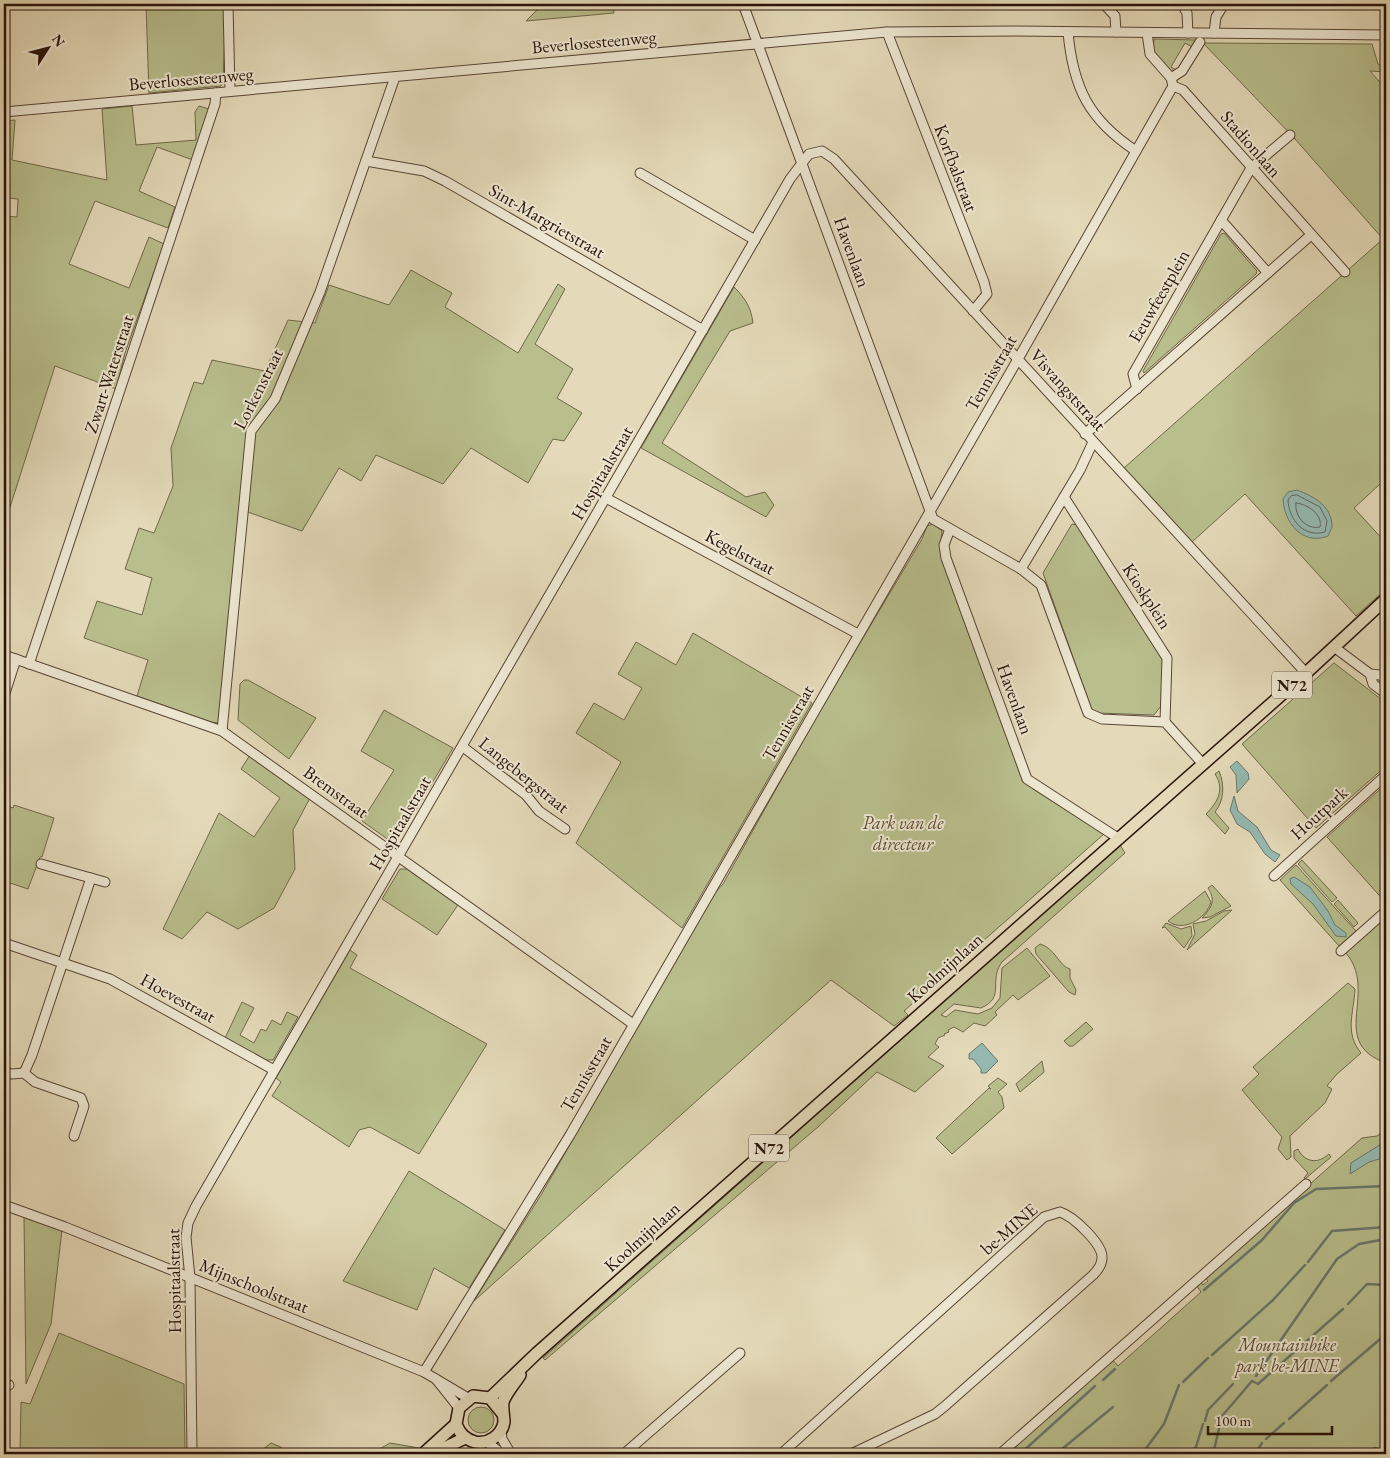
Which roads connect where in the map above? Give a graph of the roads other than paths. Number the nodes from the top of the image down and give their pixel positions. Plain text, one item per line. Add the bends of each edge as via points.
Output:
1 (228, 4) edge
2 (743, 4) edge
3 (1104, 4) edge
4 (1182, 4) edge
5 (1224, 4) edge
6 (887, 32) junction
7 (1068, 32) junction
8 (1116, 32) junction
9 (1147, 33) junction
10 (1188, 33) junction
11 (1214, 33) junction
12 (1386, 35) edge
13 (1200, 42) dead end
14 (757, 44) junction
15 (395, 77) junction
16 (1172, 82) junction
17 (230, 92) junction
18 (216, 93) junction
19 (4, 112) edge
20 (1290, 135) dead end
21 (1136, 151) junction
22 (366, 161) junction
23 (802, 164) junction
24 (1251, 168) junction
25 (640, 173) dead end
26 (1221, 220) junction
27 (1311, 235) junction
28 (755, 240) junction
29 (1344, 272) dead end
30 (1268, 273) junction
31 (973, 311) junction
32 (703, 330) junction
33 (1018, 358) junction
34 (1137, 389) junction
35 (1085, 434) junction
36 (1092, 442) junction
37 (1064, 497) junction
38 (606, 498) junction
39 (929, 512) junction
40 (950, 529) junction
41 (1020, 569) junction
42 (1386, 599) edge
43 (858, 634) junction
44 (1334, 647) junction
45 (4, 655) edge
46 (16, 659) junction
47 (29, 664) junction
48 (1306, 673) junction
49 (1370, 674) junction
50 (1386, 679) edge
51 (1386, 694) edge
52 (4, 696) edge
53 (1165, 722) junction
54 (222, 731) junction
55 (463, 746) junction
56 (1202, 763) junction
57 (1386, 775) edge
58 (565, 829) dead end
59 (1118, 838) junction
60 (399, 857) junction
61 (41, 864) dead end
62 (1274, 876) dead end
63 (91, 878) junction
64 (105, 882) dead end
65 (1386, 911) edge
66 (4, 943) edge
67 (1341, 951) dead end
68 (62, 962) junction
69 (633, 1024) junction
70 (274, 1070) junction
71 (4, 1072) edge
72 (24, 1073) junction
73 (74, 1136) dead end
74 (1306, 1184) dead end
75 (4, 1205) edge
76 (190, 1278) junction
77 (740, 1353) dead end
78 (527, 1364) junction
79 (424, 1372) junction
80 (436, 1379) junction
81 (468, 1398) junction
82 (490, 1398) junction
83 (459, 1408) junction
84 (503, 1414) junction
85 (456, 1424) junction
86 (501, 1431) junction
87 (465, 1438) junction
88 (487, 1442) junction
89 (192, 1454) edge
90 (423, 1454) edge
91 (432, 1454) edge
92 (502, 1454) edge
93 (511, 1454) edge
94 (624, 1454) edge
95 (781, 1454) edge
96 (851, 1454) edge
97 (1000, 1454) edge

1 - 17 street
2 - 14 street, Havenlaan
3 - 8 street via 1115,16
4 - 10 street via 1187,13
5 - 11 street via 1216,17
6 - 7 street, Beverlosesteenweg
6 - 14 street, Beverlosesteenweg
6 - 31 street, Korfbalstraat via 984,282 987,294
7 - 8 street, Beverlosesteenweg
7 - 21 street via 1075,76 1090,108 1116,137
8 - 9 street, Beverlosesteenweg
9 - 10 street, Beverlosesteenweg
9 - 16 street, Stadionlaan via 1150,54
10 - 11 street, Beverlosesteenweg
11 - 12 street, Beverlosesteenweg
13 - 16 street, Tennisstraat
14 - 15 street, Beverlosesteenweg
14 - 23 street, Havenlaan
15 - 17 street, Beverlosesteenweg
15 - 22 street, Lorkenstraat
16 - 21 street, Tennisstraat
16 - 24 street, Stadionlaan via 1183,90
17 - 18 street, Beverlosesteenweg
18 - 19 street, Beverlosesteenweg
18 - 47 street, Zwart-Waterstraat
20 - 24 street, Eeuwfeestplein
21 - 33 street, Tennisstraat
22 - 32 street, Sint-Margrietstraat via 424,172 445,181
22 - 54 street, Lorkenstraat via 320,292 275,399 251,431
23 - 28 street, Hospitaalstraat via 790,178
23 - 31 street, Visvangststraat via 809,154 816,151 834,159
23 - 39 street, Havenlaan
24 - 26 street, Eeuwfeestplein
24 - 27 street, Stadionlaan
25 - 28 street
26 - 30 street
26 - 34 street, Eeuwfeestplein via 1133,374
27 - 29 street, Stadionlaan
27 - 30 street
28 - 32 street, Hospitaalstraat
30 - 34 street
31 - 33 street, Visvangststraat
32 - 38 street, Hospitaalstraat
33 - 35 street, Visvangststraat
33 - 39 street, Tennisstraat
34 - 35 street
35 - 36 street, Visvangststraat
36 - 37 street
36 - 48 street, Visvangststraat
37 - 41 street
37 - 53 street, Kioskplein via 1168,658
38 - 43 street, Kegelstraat
38 - 55 street, Hospitaalstraat
39 - 40 street via 933,519
39 - 43 street, Tennisstraat
40 - 41 street
40 - 59 street, Havenlaan via 944,545 946,558 1028,779
41 - 53 street via 1041,585 1088,713 1102,718
42 - 44 main road, Koolmijnlaan / N72
43 - 69 street, Tennisstraat
44 - 48 main road, Koolmijnlaan / N72
44 - 49 street
45 - 46 street, Bremstraat
46 - 47 street, Bremstraat
46 - 52 street
47 - 54 street, Bremstraat
48 - 56 main road, Koolmijnlaan / N72
49 - 50 street
49 - 51 street via 1373,684
53 - 56 street
54 - 60 street, Bremstraat
55 - 58 street, Langebergstraat
55 - 60 street, Hospitaalstraat
56 - 59 main road, Koolmijnlaan / N72
57 - 62 street, Houtpark
59 - 78 main road, Koolmijnlaan / N72
60 - 69 street, Bremstraat
60 - 70 street, Hospitaalstraat
61 - 63 street
63 - 64 street
63 - 68 street
65 - 67 street
66 - 68 street, Hoevestraat
68 - 70 street, Hoevestraat via 110,979
68 - 72 street
69 - 79 street, Tennisstraat via 524,1213
70 - 76 street, Hospitaalstraat via 188,1223 186,1237
71 - 72 street
72 - 73 street via 35,1082 81,1098 84,1106
74 - 97 street
75 - 76 street, Mijnschoolstraat
76 - 79 street, Mijnschoolstraat
76 - 89 street, Hospitaalstraat
77 - 94 street
78 - 82 main road, Koolmijnlaan / N72
78 - 84 main road, Koolmijnlaan / N72 via 504,1401
79 - 80 street, Mijnschoolstraat
80 - 81 street, Mijnschoolstraat
80 - 83 street, Mijnschoolstraat
81 - 82 main road via 479,1395
81 - 83 main road
82 - 84 main road
83 - 85 main road
84 - 86 main road, Koolmijnlaan / N72
85 - 87 main road
85 - 90 main road
86 - 88 main road
86 - 93 street
87 - 88 main road
87 - 91 main road
88 - 92 street
95 - 96 street, be-MINE via 1050,1214 1067,1214 1078,1223 1100,1248 1099,1268 946,1406

